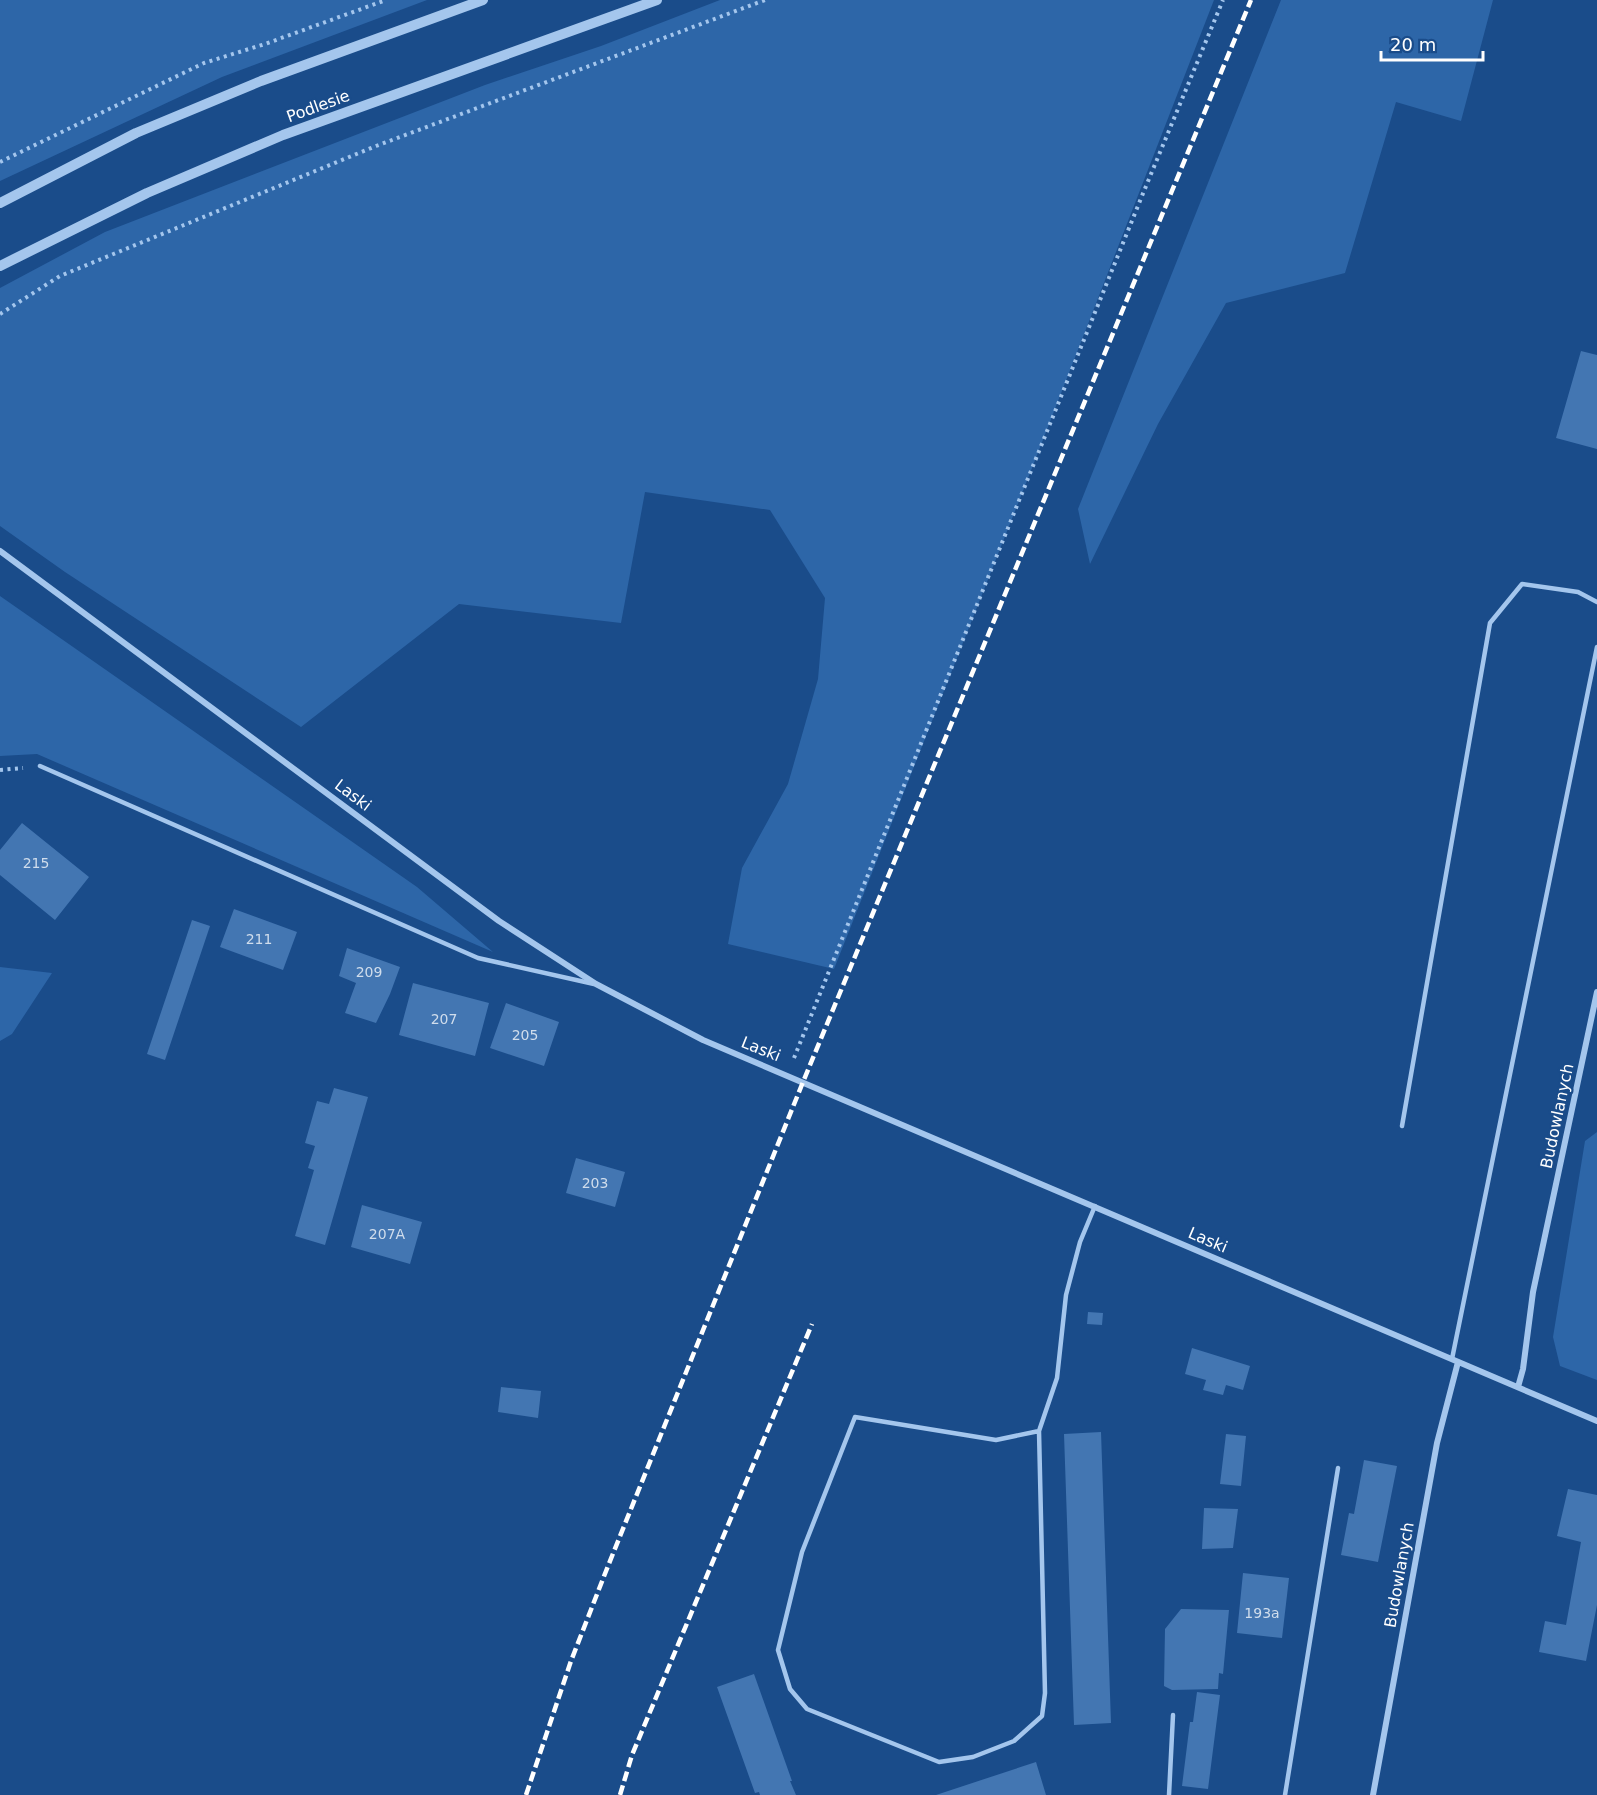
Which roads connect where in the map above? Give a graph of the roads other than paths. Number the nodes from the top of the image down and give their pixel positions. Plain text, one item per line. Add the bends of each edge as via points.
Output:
1 (483, 0) edge
2 (657, 0) edge
3 (0, 203) edge
4 (0, 266) edge
5 (0, 551) edge
6 (1597, 602) edge
7 (1597, 647) edge
8 (40, 766) dead end
9 (596, 984) junction
10 (1597, 992) edge
11 (1402, 1126) dead end
12 (1095, 1206) junction
13 (1455, 1360) junction
14 (1518, 1388) junction
15 (1597, 1421) edge
16 (1039, 1431) junction
17 (1338, 1468) dead end
18 (1173, 1715) dead end
19 (1169, 1795) edge
20 (1285, 1795) edge
21 (1373, 1795) edge

1 - 3 street via 250,85 136,133
2 - 4 street, Podlesie via 283,135 147,193
5 - 9 street, Laski via 499,921
6 - 11 lane via 1578,592 1522,584 1490,623
7 - 13 lane
8 - 9 lane via 478,958
9 - 12 street, Laski via 703,1040
10 - 14 street, Budowlanych via 1533,1292
12 - 13 street, Laski
12 - 16 lane via 1080,1242 1066,1295 1058,1378
13 - 14 street, Laski
13 - 21 street, Budowlanych
14 - 15 street, Laski
16 - 16 lane via 1046,1693 1042,1716 1014,1741 973,1757 939,1762 807,1708 790,1689 778,1650 802,1552 855,1417 996,1440
17 - 20 lane
18 - 19 lane

